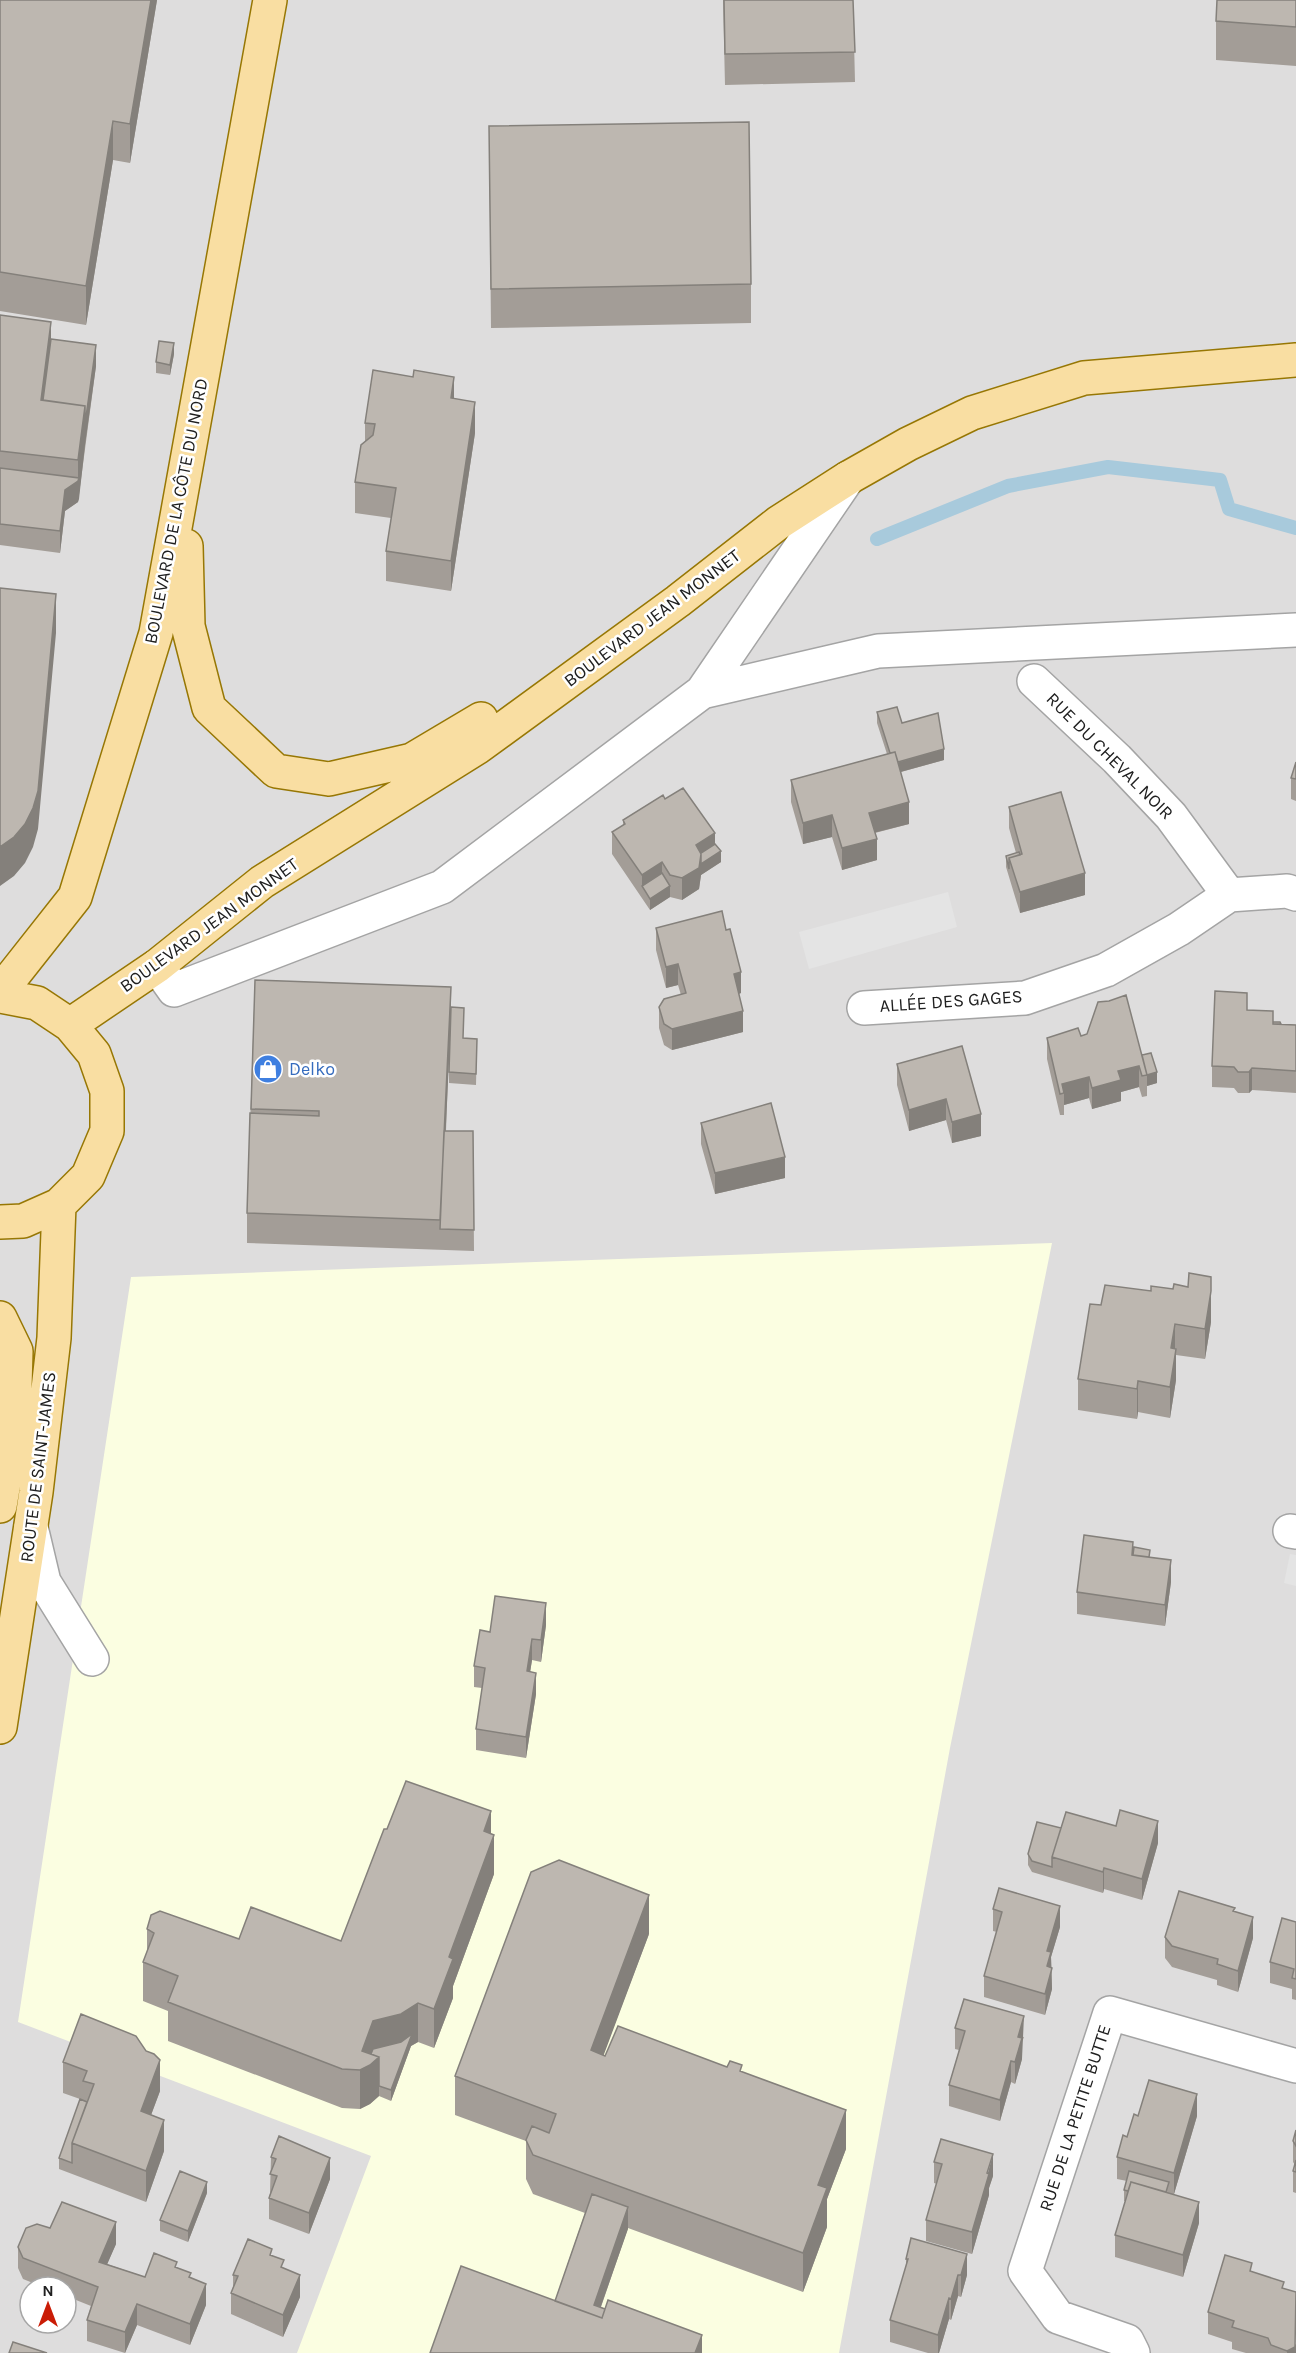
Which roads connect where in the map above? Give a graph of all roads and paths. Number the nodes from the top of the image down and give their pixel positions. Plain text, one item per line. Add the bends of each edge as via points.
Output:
1 (270, 0) edge
2 (1296, 360) edge
3 (184, 478) junction
4 (848, 478) junction
5 (778, 523) junction
6 (1296, 630) edge
7 (1034, 681) dead end
8 (702, 692) junction
9 (1296, 894) edge
10 (1230, 895) junction
11 (157, 966) junction
12 (0, 994) edge
13 (864, 1008) dead end
14 (70, 1025) junction
15 (59, 1205) junction
16 (0, 1222) edge
17 (0, 1318) edge
18 (0, 1506) edge
19 (31, 1527) junction
20 (92, 1659) dead end
21 (0, 1727) edge
22 (1296, 2067) edge
23 (1133, 2353) edge

1 - 3 main road, BOULEVARD DE LA CÔTE DU NORD
2 - 4 main road, BOULEVARD JEAN MONNET via 1084,378 972,413
3 - 5 main road via 188,626 208,708 276,771 329,779 412,760 503,706
3 - 12 main road, BOULEVARD DE LA CÔTE DU NORD via 156,633 75,897
4 - 5 main road, BOULEVARD JEAN MONNET
4 - 8 street
5 - 11 main road, BOULEVARD JEAN MONNET via 478,747 262,882
6 - 8 street via 878,651
7 - 10 street, RUE DU CHEVAL NOIR via 1171,816
8 - 11 street via 441,887 174,990
9 - 10 street via 1287,891
10 - 13 street, ALLÉE DES GAGES via 1106,970 1025,998
11 - 14 main road, BOULEVARD JEAN MONNET
12 - 14 main road via 37,1003
14 - 15 main road via 94,1054 107,1091 107,1131 88,1176
15 - 16 main road via 23,1221
15 - 19 main road, ROUTE DE SAINT-JAMES via 54,1338
17 - 18 main road, ROUTE DE SAINT-JAMES via 16,1351 14,1423
19 - 20 street via 44,1582
19 - 21 main road, ROUTE DE SAINT-JAMES
22 - 23 street, RUE DE LA PETITE BUTTE via 1110,2013 1025,2271 1058,2317 1127,2341

